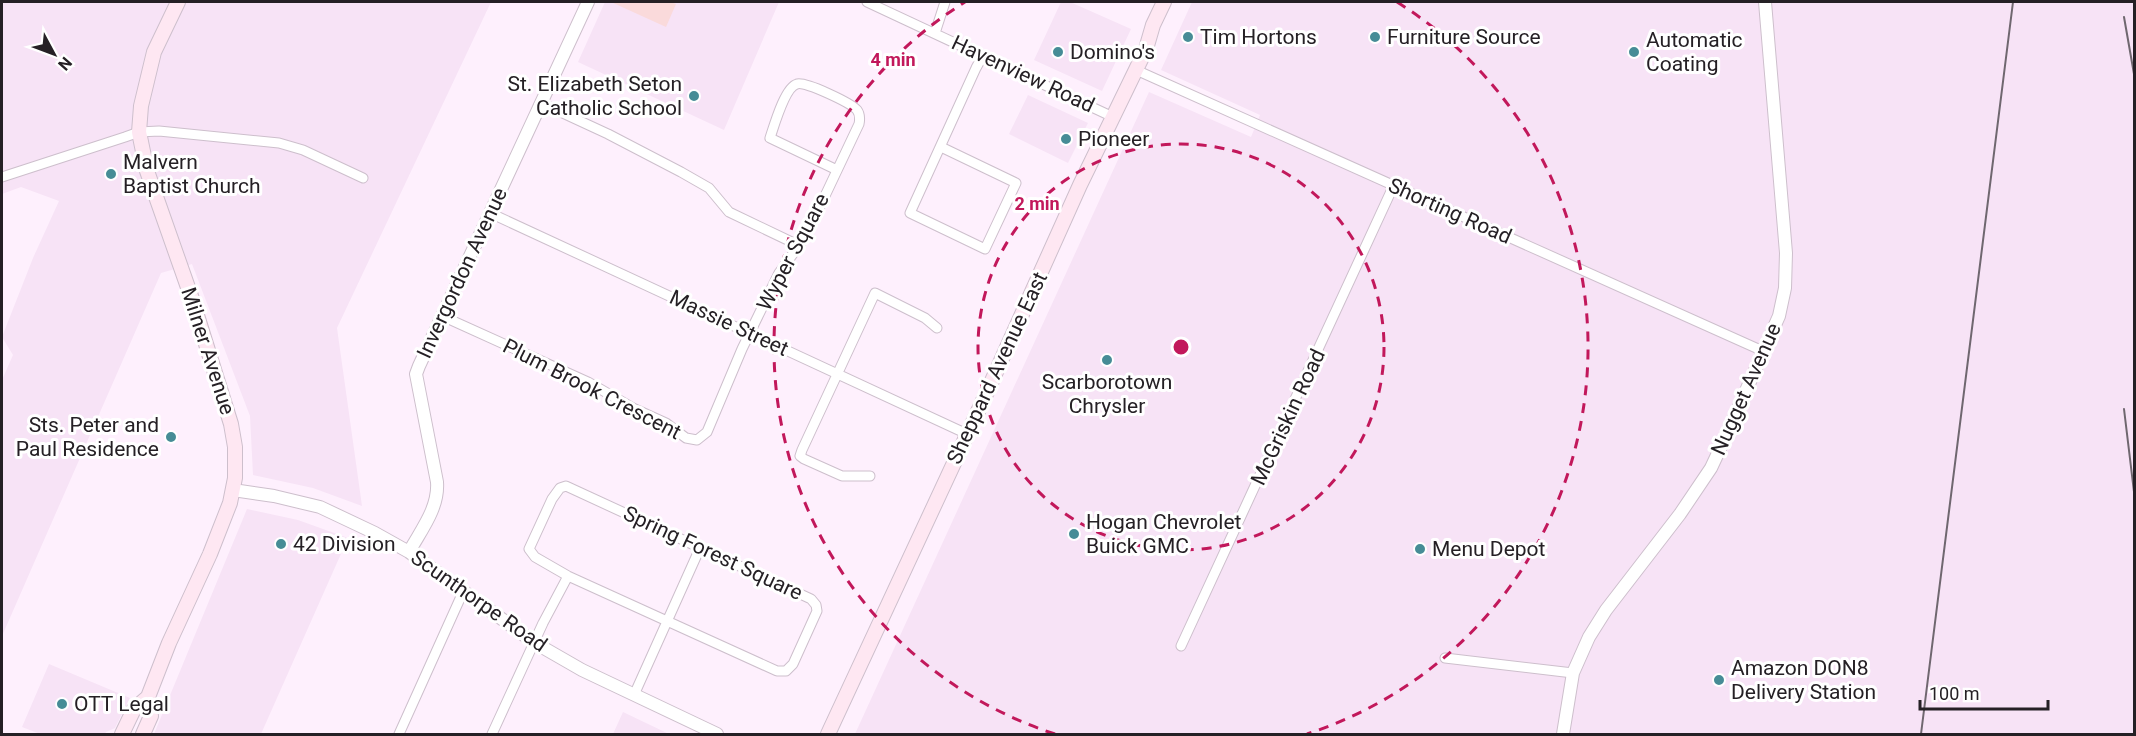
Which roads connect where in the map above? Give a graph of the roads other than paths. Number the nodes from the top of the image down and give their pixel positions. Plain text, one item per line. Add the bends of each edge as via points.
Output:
1 (178, 2) edge
2 (588, 2) edge
3 (867, 2) edge
4 (945, 2) edge
5 (1164, 2) edge
6 (1765, 2) edge
7 (935, 33) junction
8 (982, 57) junction
9 (1136, 70) junction
10 (541, 103) junction
11 (1113, 117) junction
12 (139, 132) junction
13 (940, 147) junction
14 (837, 171) junction
15 (2, 177) edge
16 (363, 178) dead end
17 (1394, 186) junction
18 (490, 213) junction
19 (798, 246) junction
20 (442, 316) junction
21 (937, 328) dead end
22 (750, 333) junction
23 (1765, 352) junction
24 (838, 373) junction
25 (967, 434) junction
26 (870, 476) dead end
27 (233, 490) junction
28 (700, 548) junction
29 (409, 552) junction
30 (568, 576) junction
31 (463, 592) junction
32 (667, 620) junction
33 (535, 643) junction
34 (1181, 646) dead end
35 (1445, 658) dead end
36 (1573, 673) junction
37 (634, 695) junction
38 (148, 697) junction
39 (122, 735) edge
40 (143, 735) edge
41 (399, 735) edge
42 (492, 735) edge
43 (717, 735) edge
44 (828, 735) edge
45 (1563, 735) edge

1 - 12 main road, Milner Avenue via 154,52
2 - 10 street, Invergordon Avenue
3 - 7 street, Havenview Road
4 - 7 street
5 - 9 main road, Sheppard Avenue East
6 - 23 street, Nugget Avenue via 1786,265 1779,316
7 - 8 street, Havenview Road
8 - 11 street, Havenview Road
8 - 13 street
9 - 11 main road, Sheppard Avenue East
9 - 17 street, Shorting Road
10 - 18 street, Invergordon Avenue
10 - 19 street via 681,172 709,188 729,212
11 - 25 main road, Sheppard Avenue East
12 - 15 street
12 - 16 street via 279,143
12 - 27 main road, Milner Avenue via 147,171 231,423 235,447
13 - 13 street via 910,213 985,249 1016,183
14 - 14 street, Wyper Square via 860,124 857,110 804,83 796,84 786,96 770,138
14 - 19 street, Wyper Square
17 - 23 street, Shorting Road
17 - 34 street, McGriskin Road
18 - 20 street, Invergordon Avenue
18 - 22 street, Massie Street
19 - 22 street, Wyper Square via 779,273
20 - 22 street, Plum Brook Crescent via 588,382 692,440 707,432
20 - 29 street, Invergordon Avenue via 416,374 437,496
21 - 24 street via 875,293
22 - 24 street, Massie Street
23 - 36 street, Nugget Avenue via 1711,468 1606,610
24 - 25 street, Massie Street
24 - 26 street via 800,456 842,476
25 - 44 main road, Sheppard Avenue East
27 - 29 street, Scunthorpe Road via 320,507
27 - 38 main road, Milner Avenue via 210,554
28 - 30 street, Spring Forest Square via 566,486 552,499 529,549 535,558
28 - 32 street
28 - 32 street, Spring Forest Square via 811,599 817,612 786,671 777,671
29 - 31 street, Scunthorpe Road
30 - 32 street, Spring Forest Square
30 - 33 street
31 - 33 street, Scunthorpe Road
31 - 41 street
32 - 37 street
33 - 37 street, Scunthorpe Road
33 - 42 street
35 - 36 street
36 - 45 street, Nugget Avenue
37 - 43 street, Scunthorpe Road
38 - 39 main road, Milner Avenue via 134,709
38 - 40 main road, Milner Avenue via 151,716

